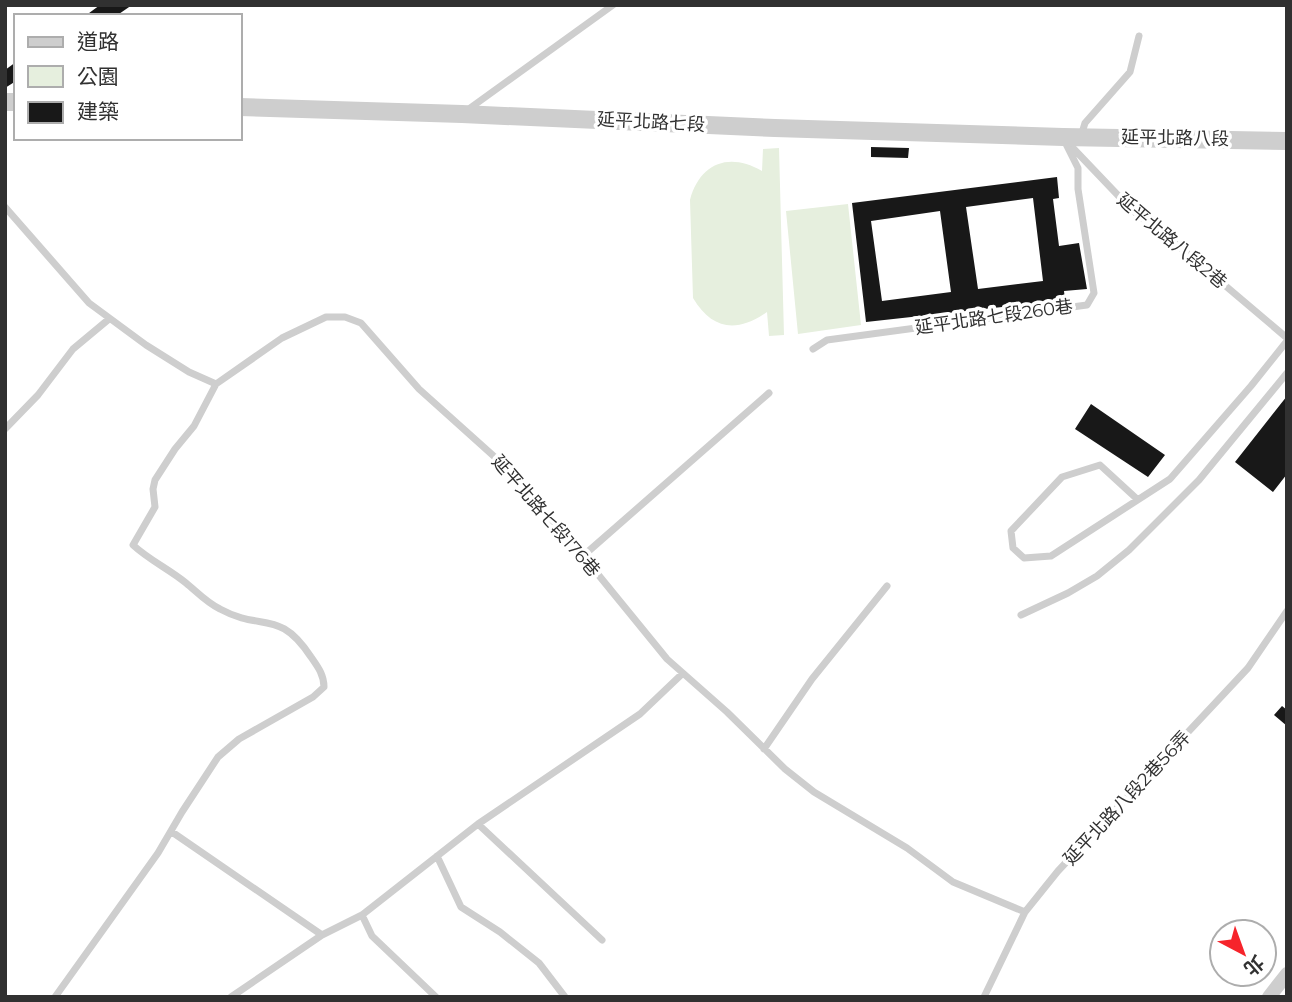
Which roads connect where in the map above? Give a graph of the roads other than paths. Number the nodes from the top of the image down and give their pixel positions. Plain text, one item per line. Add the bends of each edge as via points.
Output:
1 (613, 5) edge
2 (1139, 36) dead end
3 (242, 107) edge
4 (462, 114) junction
5 (1072, 137) junction
6 (1287, 141) edge
7 (5, 207) edge
8 (109, 319) junction
9 (1287, 340) edge
10 (813, 349) dead end
11 (1287, 373) edge
12 (216, 384) junction
13 (769, 393) dead end
14 (5, 429) edge
15 (1137, 499) junction
16 (583, 556) junction
17 (887, 586) dead end
18 (1287, 611) edge
19 (1021, 615) dead end
20 (682, 674) junction
21 (764, 749) junction
22 (478, 824) junction
23 (172, 832) junction
24 (437, 856) junction
25 (1025, 912) junction
26 (362, 915) junction
27 (322, 935) junction
28 (602, 940) dead end
29 (1287, 974) edge
30 (55, 997) edge
31 (231, 997) edge
32 (436, 997) edge
33 (565, 997) edge
34 (984, 997) edge
35 (1269, 997) edge

1 - 4 lane
2 - 5 lane via 1130,72
3 - 4 street, 延平北路七段
4 - 5 street, 延平北路七段
5 - 6 street, 延平北路八段
5 - 9 lane, 延平北路八段2巷 via 1132,210
5 - 10 lane, 延平北路七段260巷 via 1094,293 1087,304 827,340
7 - 8 lane via 89,303
8 - 12 lane via 189,372
8 - 14 lane via 73,349
9 - 15 lane via 1170,480
11 - 19 lane via 1199,481 1129,550 1097,576
12 - 16 lane, 延平北路七段176巷 via 282,338 326,317 361,323 419,389 508,469
12 - 23 lane via 194,426 155,480 155,507 133,545 223,611 289,629 320,671 324,687 224,752
13 - 16 lane
15 - 15 lane via 1051,556 1024,558 1013,548 1011,531 1062,477 1100,465
16 - 20 lane, 延平北路七段176巷
17 - 21 lane via 812,679
18 - 25 lane, 延平北路八段2巷56弄 via 1240,678
20 - 21 lane, 延平北路七段176巷
20 - 22 lane via 640,714
21 - 25 lane, 延平北路七段176巷 via 814,792 907,848 953,882
22 - 24 lane
22 - 28 lane
23 - 27 lane
23 - 30 lane
24 - 26 lane
24 - 33 lane via 461,907 538,963
25 - 34 lane, 延平北路八段2巷56弄
26 - 27 lane
26 - 32 lane via 372,936
27 - 31 lane
29 - 35 street

